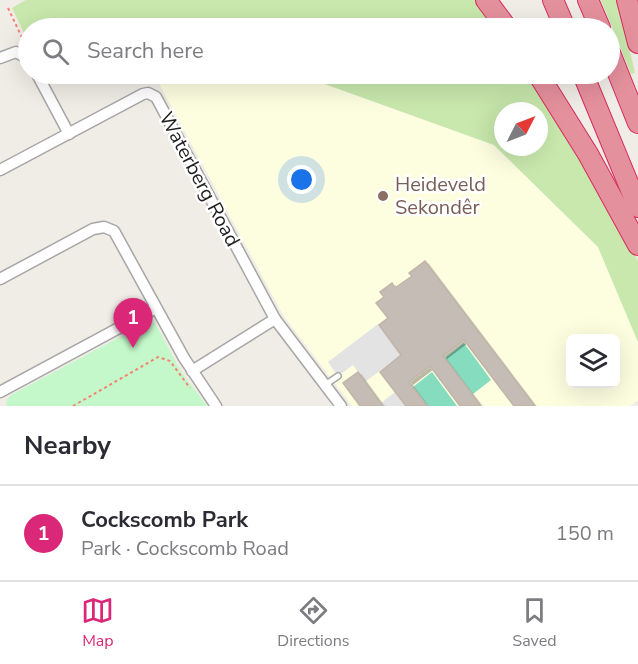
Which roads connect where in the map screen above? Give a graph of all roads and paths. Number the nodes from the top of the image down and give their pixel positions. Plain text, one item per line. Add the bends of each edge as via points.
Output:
1 (486, 0) edge
2 (554, 0) edge
3 (588, 0) edge
4 (627, 0) edge
5 (8, 8) dead end
6 (500, 18) edge
7 (561, 18) edge
8 (596, 18) edge
9 (18, 27) edge
10 (638, 43) edge
11 (18, 52) edge
12 (0, 58) edge
13 (620, 80) edge
14 (42, 84) edge
15 (544, 84) edge
16 (588, 84) edge
17 (638, 123) edge
18 (69, 134) junction
19 (0, 170) edge
20 (638, 207) edge
21 (638, 245) edge
22 (0, 279) edge
23 (156, 308) junction
24 (275, 319) junction
25 (192, 371) junction
26 (338, 376) dead end
27 (325, 385) junction
28 (0, 392) edge
29 (195, 395) dead end
30 (73, 406) edge
31 (216, 406) edge
32 (341, 406) edge

1 - 6 highway
2 - 7 highway
3 - 8 highway
4 - 10 highway
5 - 9 path
11 - 12 street
13 - 17 highway
14 - 18 street
15 - 21 highway
16 - 20 highway
18 - 19 street, Waterberg Road
18 - 24 street, Waterberg Road via 143,94 156,97
22 - 23 street via 93,229 104,227 121,240
23 - 25 street
23 - 28 street
24 - 25 street
24 - 27 street, Waterberg Road
25 - 31 street
26 - 27 lane
27 - 32 street, Waterberg Road
29 - 30 path via 170,361 158,357

